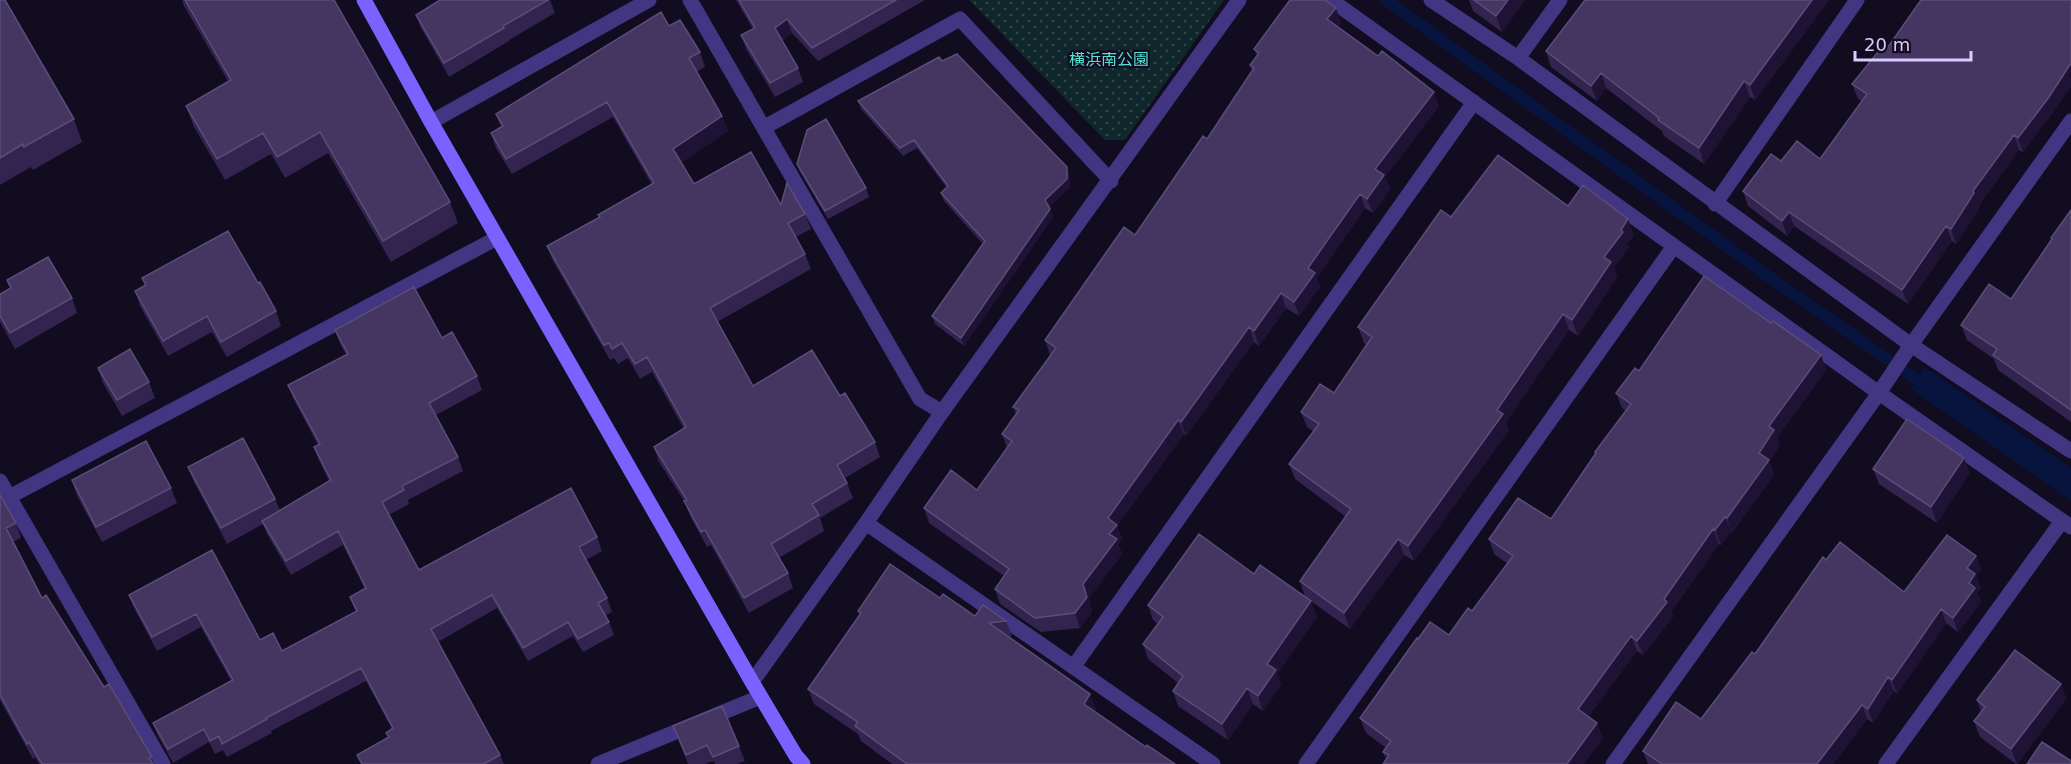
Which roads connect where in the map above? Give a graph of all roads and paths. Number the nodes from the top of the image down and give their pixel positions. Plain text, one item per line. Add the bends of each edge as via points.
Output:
1 (364, 0) edge
2 (649, 0) edge
3 (690, 0) edge
4 (1239, 0) edge
5 (1331, 0) edge
6 (1431, 0) edge
7 (1560, 0) edge
8 (1857, 0) edge
9 (1518, 58) junction
10 (1474, 102) junction
11 (2071, 121) edge
12 (431, 122) junction
13 (765, 127) junction
14 (1111, 181) junction
15 (1715, 204) junction
16 (497, 238) junction
17 (1674, 246) junction
18 (1911, 345) junction
19 (1879, 393) junction
20 (942, 412) junction
21 (2071, 451) edge
22 (0, 481) edge
23 (9, 497) junction
24 (866, 523) junction
25 (2066, 524) edge
26 (1074, 666) junction
27 (752, 682) junction
28 (760, 697) junction
29 (164, 764) edge
30 (598, 764) edge
31 (804, 764) edge
32 (1213, 764) edge
33 (1306, 764) edge
34 (1613, 764) edge
35 (1886, 764) edge

1 - 12 street
2 - 12 street
3 - 13 street
4 - 14 street
5 - 10 street
6 - 9 street
7 - 9 street
8 - 15 street
9 - 15 street
10 - 17 street
10 - 26 street
11 - 18 street
12 - 16 street
13 - 14 street via 960,19
13 - 20 street via 921,399
14 - 20 street
15 - 18 street
16 - 23 street
16 - 27 street
17 - 19 street
17 - 33 street
18 - 19 street
18 - 21 street
19 - 25 street
19 - 34 street
20 - 24 street
22 - 23 street
23 - 29 street
24 - 26 street
24 - 27 street
25 - 35 street
26 - 32 street
27 - 28 street
28 - 30 street
28 - 31 street

